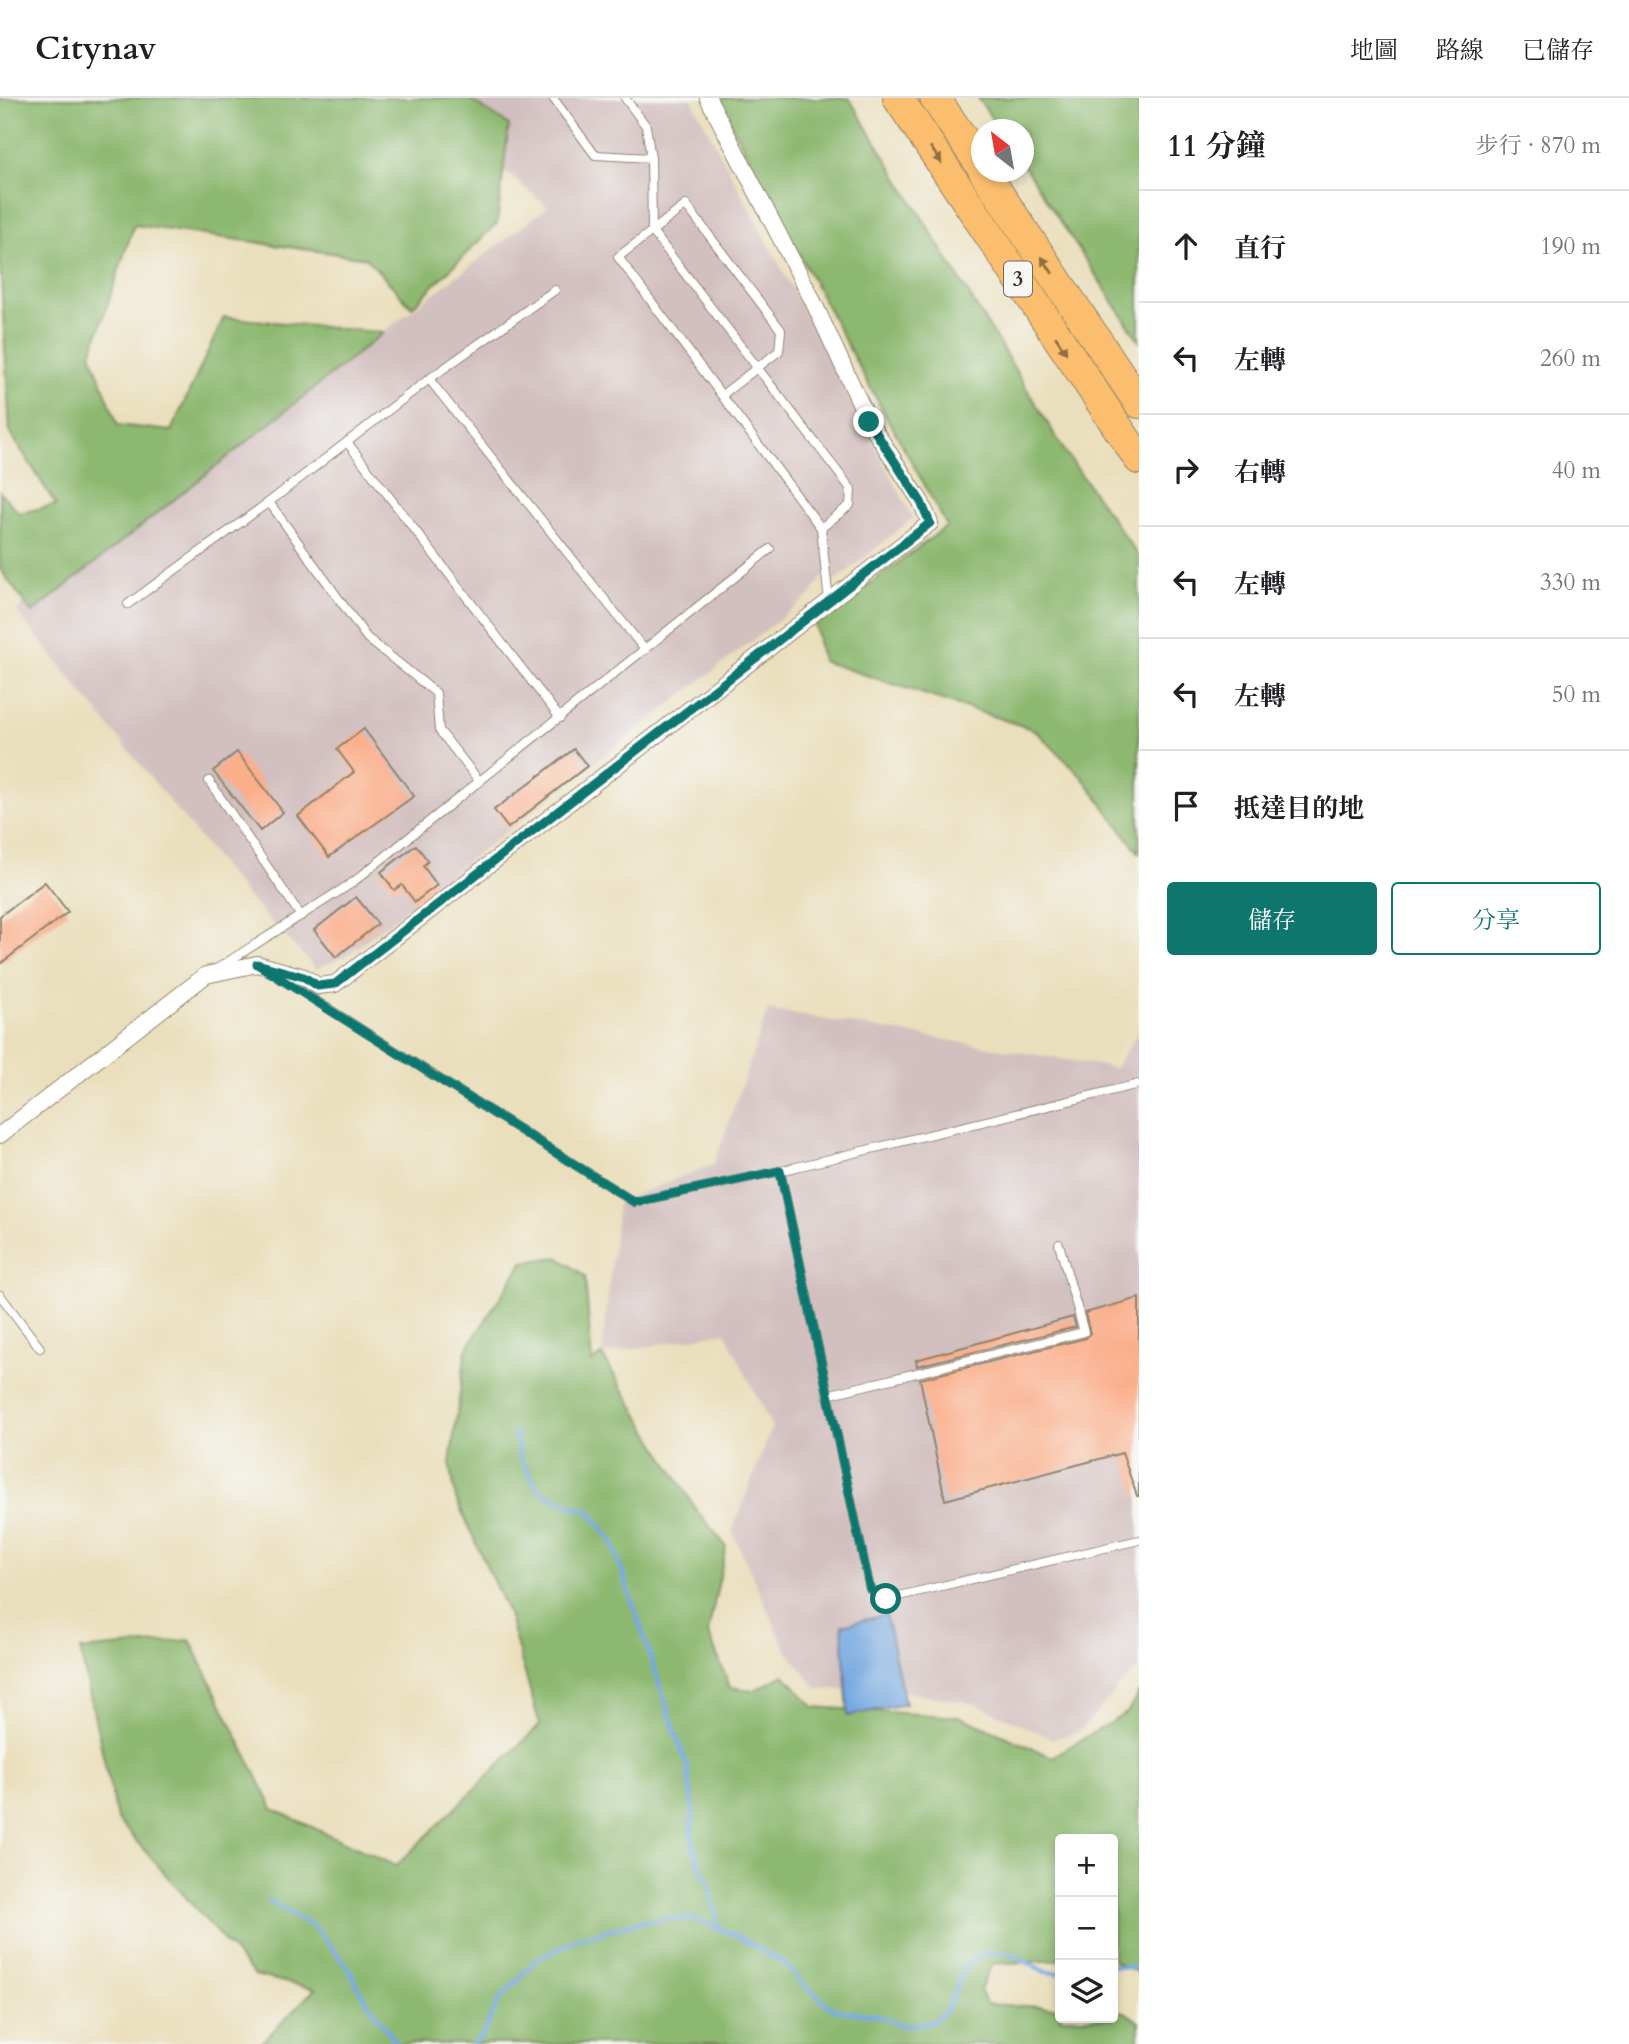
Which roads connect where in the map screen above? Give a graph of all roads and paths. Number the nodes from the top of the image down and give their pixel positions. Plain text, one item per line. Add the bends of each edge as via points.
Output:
1 (553, 98) edge
2 (625, 98) edge
3 (708, 98) edge
4 (898, 98) edge
5 (935, 98) edge
6 (971, 151) edge
7 (651, 158) junction
8 (992, 182) edge
9 (652, 231) junction
10 (555, 290) dead end
11 (757, 368) junction
12 (429, 379) junction
13 (722, 395) junction
14 (1139, 403) edge
15 (347, 442) junction
16 (1139, 459) edge
17 (269, 502) junction
18 (821, 528) junction
19 (770, 549) dead end
20 (828, 602) junction
21 (128, 604) dead end
22 (645, 650) junction
23 (560, 718) junction
24 (209, 781) dead end
25 (480, 782) junction
26 (301, 916) junction
27 (257, 964) junction
28 (206, 975) junction
29 (1139, 1084) edge
30 (0, 1135) edge
31 (780, 1171) junction
32 (1059, 1244) dead end
33 (0, 1295) edge
34 (40, 1348) dead end
35 (827, 1395) junction
36 (1139, 1540) edge

1 - 7 lane via 594,155
2 - 7 lane via 646,125
3 - 20 street via 811,297 869,422 930,523
4 -> 16 highway, 3
5 - 6 highway, 3
7 - 9 lane
14 -> 8 highway, 3
9 - 11 lane
9 - 11 lane via 686,205 782,330 779,351
9 - 13 lane via 618,257
10 - 12 lane
11 - 13 lane
11 - 18 lane via 851,489 850,505
12 - 15 lane
12 - 22 lane
13 - 18 lane
15 - 17 lane
15 - 23 lane
17 - 21 lane
17 - 25 lane via 367,638 436,693 439,730
18 - 20 lane
19 - 22 lane
20 - 27 street via 335,984 318,986 304,977
22 - 23 lane
23 - 25 lane
24 - 26 lane
25 - 26 lane via 352,883
26 - 28 lane
27 - 28 street
27 - 31 lane via 634,1202
28 - 30 street
29 - 31 lane
31 - 35 lane
32 - 35 lane via 1084,1332
33 - 34 lane
35 - 36 lane via 870,1589 886,1599

